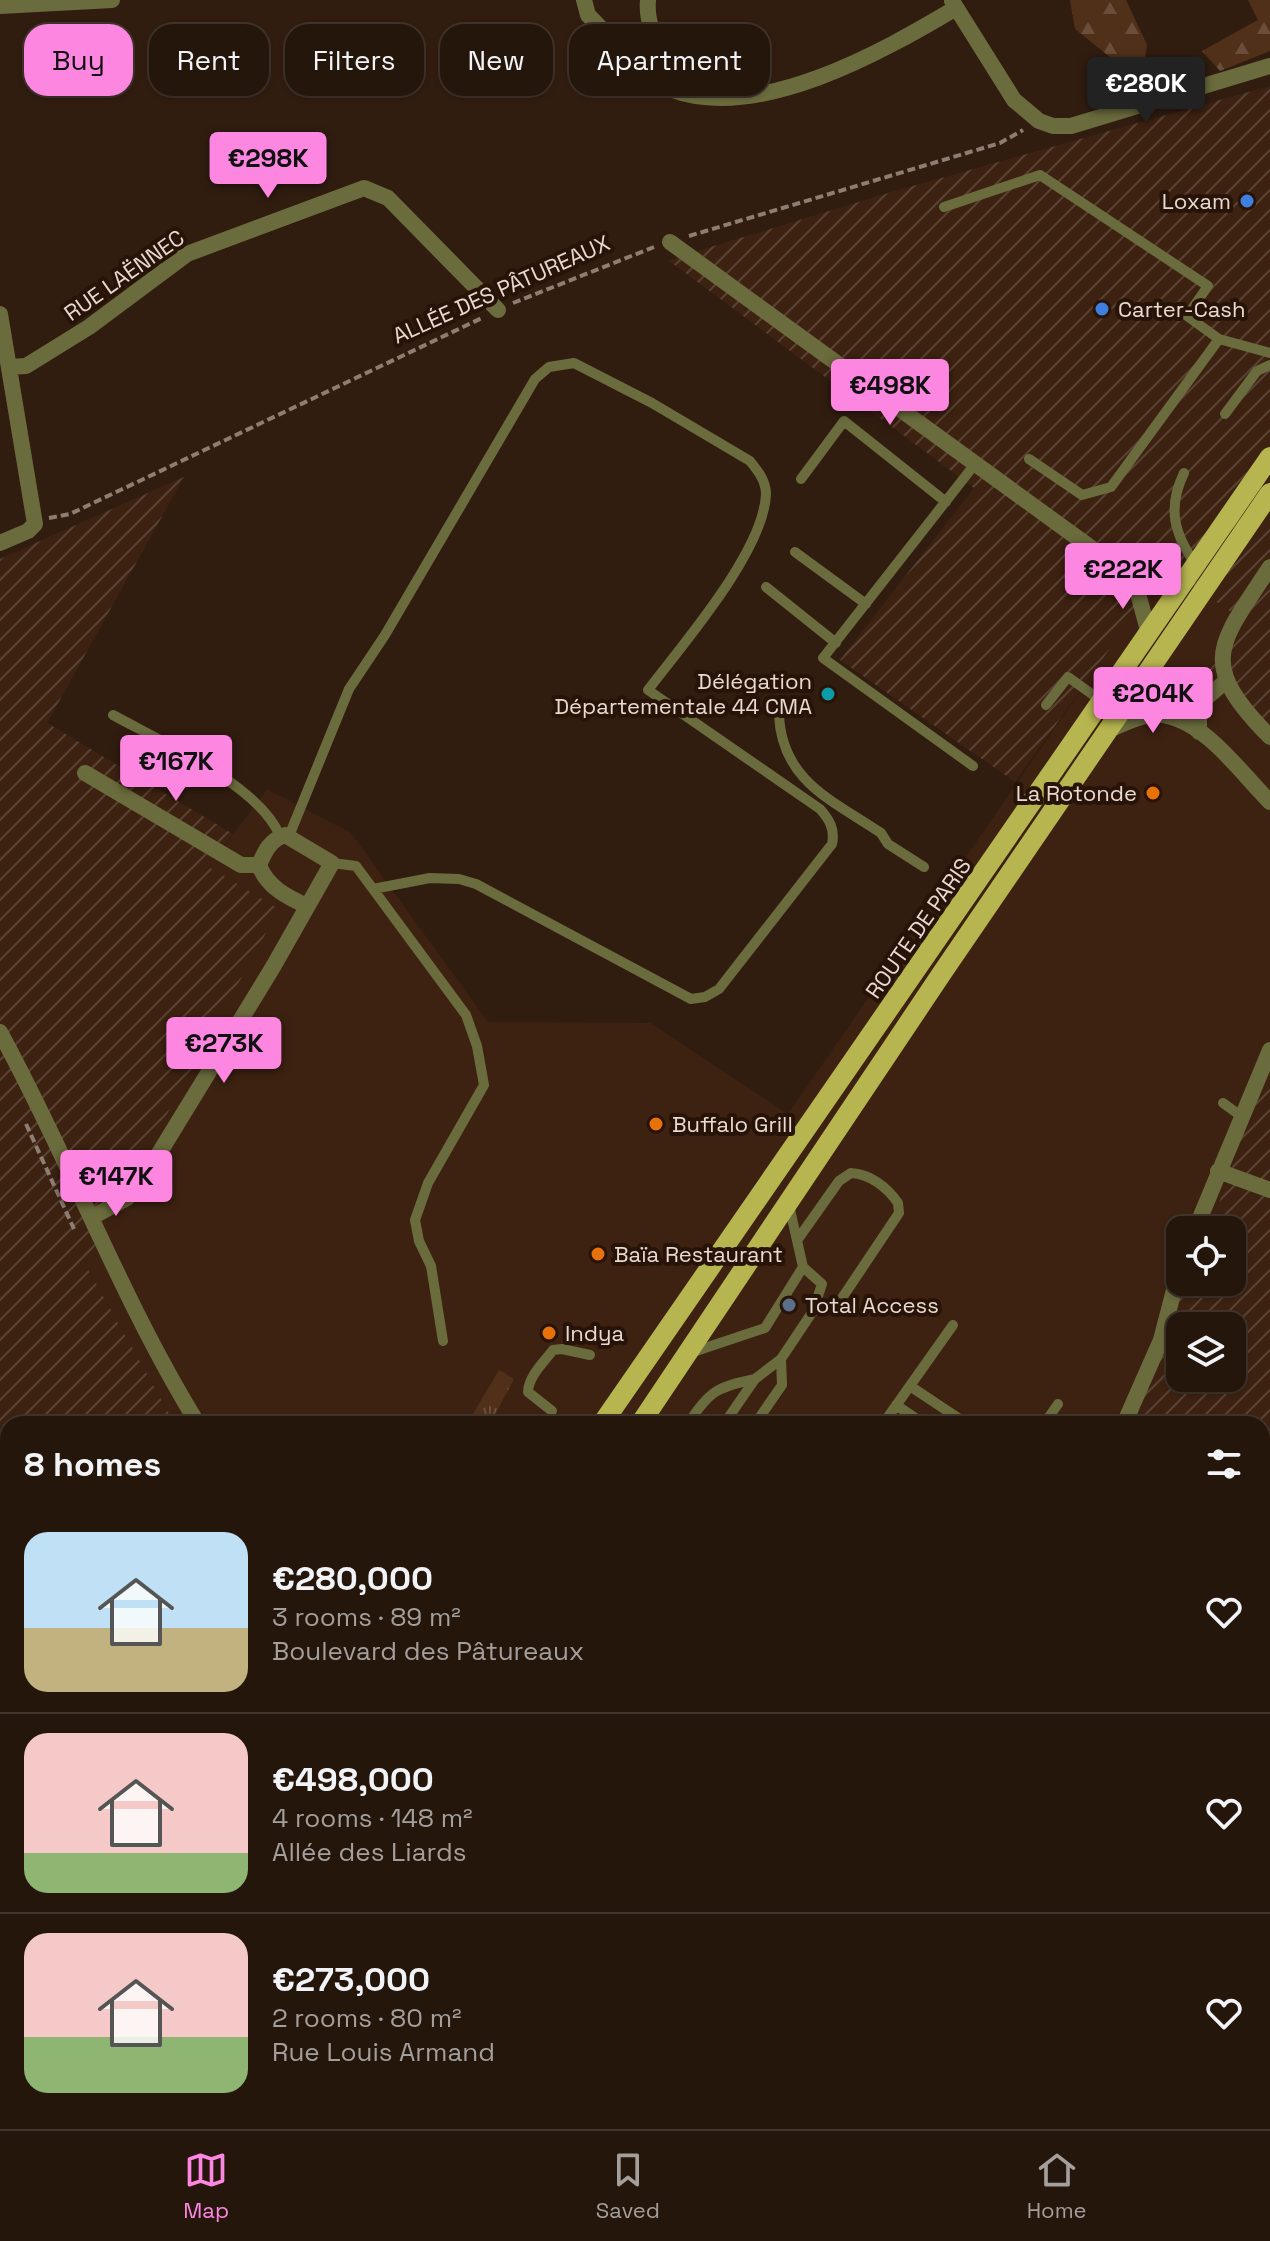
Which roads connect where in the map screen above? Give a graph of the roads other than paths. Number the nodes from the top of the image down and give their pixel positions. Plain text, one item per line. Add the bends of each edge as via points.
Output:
1 (112, 0) edge
2 (584, 0) edge
3 (648, 0) edge
4 (954, 4) edge
5 (0, 6) edge
6 (1270, 66) edge
7 (722, 97) junction
8 (944, 207) dead end
9 (670, 242) road end
10 (498, 310) road end
11 (0, 314) edge
12 (1219, 339) junction
13 (1270, 353) edge
14 (1270, 365) edge
15 (10, 367) junction
16 (1225, 414) dead end
17 (1270, 457) edge
18 (1029, 459) dead end
19 (975, 464) junction
20 (1184, 473) dead end
21 (801, 479) dead end
22 (1270, 493) edge
23 (946, 502) junction
24 (0, 543) edge
25 (795, 552) dead end
26 (1270, 567) edge
27 (1193, 570) junction
28 (1134, 579) junction
29 (766, 587) dead end
30 (866, 604) junction
31 (1149, 634) junction
32 (836, 643) junction
33 (1226, 681) junction
34 (1103, 702) junction
35 (1046, 705) dead end
36 (113, 715) dead end
37 (779, 715) dead end
38 (1108, 730) junction
39 (1199, 732) junction
40 (1270, 737) edge
41 (973, 766) dead end
42 (85, 773) dead end
43 (1270, 802) edge
44 (285, 836) junction
45 (332, 863) junction
46 (259, 865) junction
47 (924, 867) dead end
48 (373, 889) junction
49 (307, 906) junction
50 (0, 1032) edge
51 (1270, 1050) edge
52 (1223, 1103) dead end
53 (1241, 1116) junction
54 (1218, 1171) junction
55 (1270, 1190) edge
56 (788, 1202) junction
57 (94, 1216) junction
58 (1200, 1216) edge
59 (798, 1239) junction
60 (803, 1267) junction
61 (1172, 1296) edge
62 (813, 1311) junction
63 (953, 1325) dead end
64 (443, 1341) dead end
65 (687, 1354) junction
66 (590, 1355) dead end
67 (781, 1359) junction
68 (755, 1379) junction
69 (910, 1386) junction
70 (1058, 1404) dead end
71 (896, 1405) junction
72 (552, 1411) dead end
73 (193, 1416) edge
74 (608, 1416) edge
75 (645, 1416) edge
76 (694, 1416) edge
77 (730, 1416) edge
78 (761, 1416) edge
79 (888, 1416) edge
80 (912, 1416) edge
81 (955, 1416) edge
82 (1050, 1416) edge
83 (1128, 1416) edge

1 - 5 street
2 - 7 street via 588,15 666,88 702,98
3 - 7 street via 646,20 661,46 692,82
4 - 6 street via 1033,117 1053,126 1071,126
4 - 7 street via 869,57 806,82
8 - 12 lane via 1040,175 1208,286 1187,316
9 - 19 street
10 - 15 street, RUE LAËNNEC via 388,198 364,188 187,254 89,327 26,366
11 - 15 street
12 - 13 lane
12 - 18 lane via 1111,487 1082,495
14 - 16 lane via 1257,371
15 - 24 street via 35,524
17 - 27 main road, ROUTE DE PARIS
19 - 23 lane
19 - 28 street
20 - 27 lane via 1174,494 1173,517
21 - 23 lane via 844,421
22 - 38 main road, ROUTE DE PARIS
23 - 30 lane
25 - 30 lane
26 - 33 street via 1224,640
27 - 28 street via 1161,582
27 - 31 main road, ROUTE DE PARIS
28 - 31 street
29 - 32 lane
30 - 32 lane
31 - 34 main road, ROUTE DE PARIS
32 - 41 lane via 823,658
33 - 39 street via 1199,704
33 - 40 street via 1238,705
34 - 35 lane via 1068,677
34 - 74 main road, ROUTE DE PARIS
36 - 44 lane via 231,781 272,817
37 - 47 lane via 782,743 808,783
38 - 39 street via 1163,715
38 - 56 main road, ROUTE DE PARIS
39 - 43 street
42 - 46 street via 241,865
44 - 45 street
44 - 46 street via 266,848
44 - 48 lane via 349,689 535,379 549,367 574,363 750,461 762,476 766,494 751,546 648,690 820,809 834,834 832,844 719,989 691,999 459,879 430,878
45 - 48 lane via 356,866
45 - 49 street
46 - 49 street via 263,877 284,895
48 - 64 lane via 466,1015 484,1085 428,1183 415,1220 431,1266
49 - 57 street via 144,1178 127,1198
50 - 57 street
51 - 53 street
52 - 53 lane
53 - 54 street
54 - 55 street
54 - 58 street
56 - 59 lane
56 - 65 main road, ROUTE DE PARIS
57 - 73 street via 154,1347
59 - 60 lane
59 - 62 lane via 839,1181 851,1173 881,1185 898,1203 899,1213 836,1307
60 - 62 lane via 822,1284
60 - 65 lane via 765,1328
61 - 83 street via 1161,1340
62 - 67 lane
63 - 69 lane
65 - 75 main road, ROUTE DE PARIS
66 - 72 lane via 553,1350 528,1385 528,1392
67 - 68 lane
67 - 78 lane via 782,1385
68 - 76 lane via 720,1387
68 - 77 lane
69 - 71 lane
69 - 81 lane
70 - 82 lane
71 - 79 lane
71 - 80 lane

